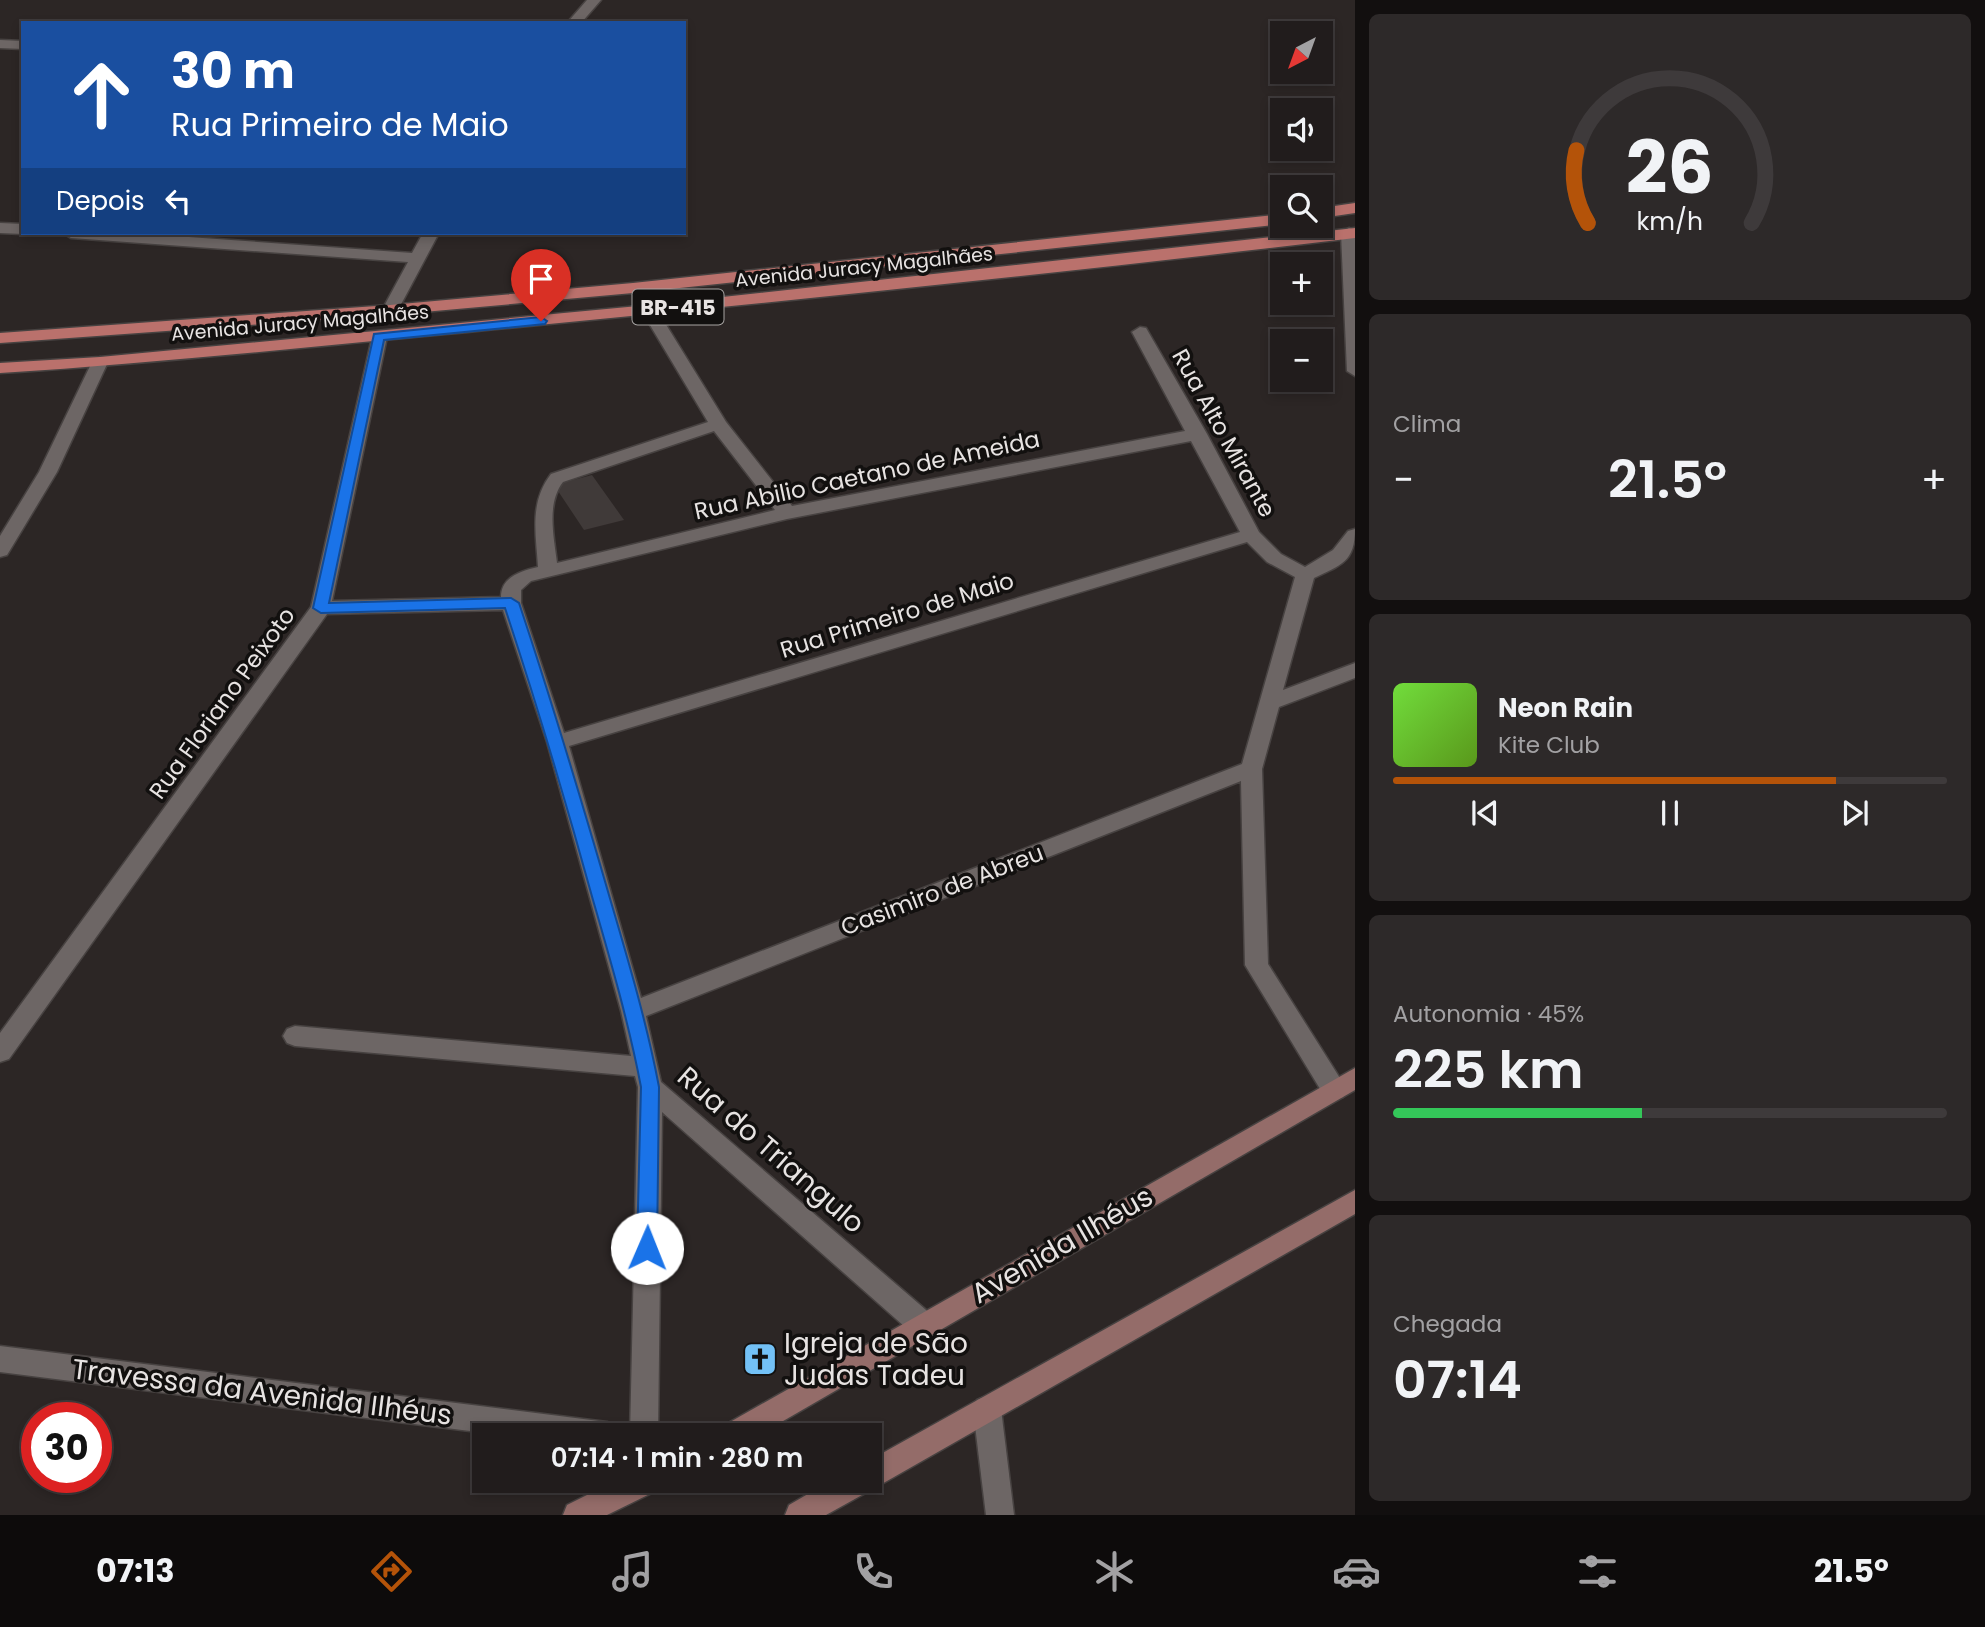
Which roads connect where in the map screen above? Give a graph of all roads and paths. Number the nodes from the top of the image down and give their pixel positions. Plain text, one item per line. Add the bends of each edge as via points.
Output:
1 (594, 0) edge
2 (576, 21) edge
3 (0, 44) edge
4 (21, 45) edge
5 (1355, 208) edge
6 (1333, 211) edge
7 (1270, 220) edge
8 (0, 228) edge
9 (21, 229) edge
10 (1352, 233) edge
11 (99, 235) edge
12 (430, 235) edge
13 (416, 258) junction
14 (390, 310) junction
15 (649, 310) junction
16 (1140, 332) dead end
17 (379, 337) junction
18 (0, 338) edge
19 (100, 362) junction
20 (0, 368) edge
21 (1355, 371) edge
22 (718, 425) junction
23 (1198, 434) junction
24 (787, 513) junction
25 (1251, 535) junction
26 (1355, 535) edge
27 (0, 551) edge
28 (548, 571) junction
29 (1305, 575) junction
30 (511, 603) junction
31 (321, 608) junction
32 (1355, 670) edge
33 (1271, 702) junction
34 (557, 742) junction
35 (1251, 769) junction
36 (633, 1011) junction
37 (295, 1036) dead end
38 (0, 1052) edge
39 (648, 1077) junction
40 (1345, 1084) edge
41 (1355, 1201) edge
42 (923, 1325) junction
43 (0, 1359) edge
44 (987, 1409) junction
45 (511, 1423) edge
46 (644, 1423) edge
47 (754, 1423) edge
48 (882, 1468) edge
49 (622, 1493) edge
50 (837, 1493) edge
51 (577, 1515) edge
52 (799, 1515) edge
53 (1000, 1515) edge

1 - 2 street
3 - 4 street
5 - 6 main road
7 - 14 main road, Avenida Juracy Magalhães / BR-415 via 898,262
8 - 9 street
10 - 15 main road, Avenida Juracy Magalhães / BR-415
10 - 21 street
11 - 13 street
12 - 13 street
13 - 14 street
14 - 18 main road, Avenida Juracy Magalhães / BR-415
15 - 17 main road, Avenida Juracy Magalhães / BR-415
15 - 22 street
16 - 23 street, Rua Alto Mirante
17 - 19 main road, Avenida Juracy Magalhães / BR-415
17 - 31 street, Rua Floriano Peixoto
19 - 20 main road, Avenida Juracy Magalhães / BR-415
19 - 27 street via 48,471
22 - 24 street
22 - 28 street via 557,478 547,488 545,500
23 - 24 street, Rua Abilio Caetano de Ameida
23 - 25 street, Rua Alto Mirante
24 - 28 street, Rua Abilio Caetano de Ameida
25 - 29 street, Rua Alto Mirante via 1275,558
25 - 34 street, Rua Primeiro de Maio
26 - 29 street via 1334,561
28 - 30 street via 518,581 511,588
29 - 33 street
30 - 31 street
30 - 34 street
31 - 38 street, Rua Floriano Peixoto
32 - 33 street
33 - 35 street
34 - 36 street
35 - 36 street, Casimiro de Abreu
35 - 40 street via 1257,965
36 - 39 street
37 - 39 street
39 - 42 street, Rua do Triangulo
39 - 46 street, Rua do Triangulo
40 - 42 main road, Avenida Ilhéus
41 - 44 main road
42 - 47 main road, Avenida Ilhéus
43 - 45 street, Travessa da Avenida Ilhéus
44 - 48 main road
44 - 53 street
49 - 51 main road
50 - 52 main road

